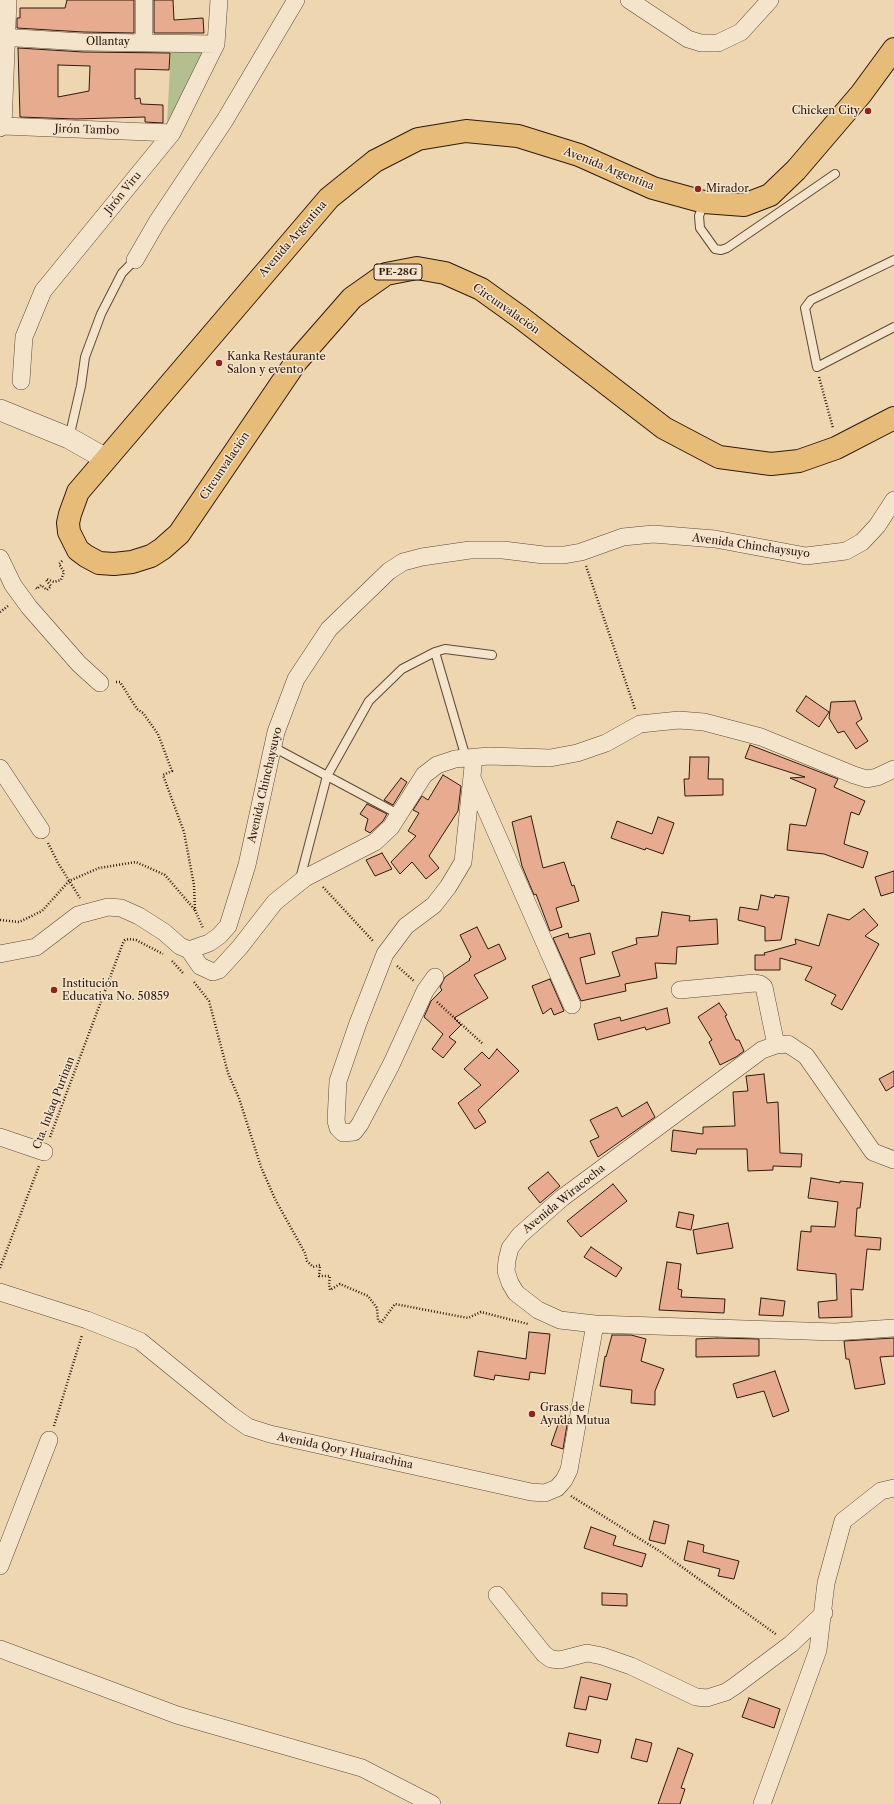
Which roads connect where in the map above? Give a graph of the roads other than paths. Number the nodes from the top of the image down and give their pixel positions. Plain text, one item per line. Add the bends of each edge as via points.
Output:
1 (8, 0) edge
2 (144, 0) edge
3 (219, 0) edge
4 (296, 0) edge
5 (629, 0) edge
6 (770, 0) edge
7 (4, 38) edge
8 (144, 42) junction
9 (216, 44) junction
10 (894, 49) edge
11 (1, 127) edge
12 (172, 133) junction
13 (835, 174) dead end
14 (704, 202) junction
15 (135, 260) joint
16 (894, 260) edge
17 (894, 327) edge
18 (21, 382) dead end
19 (0, 410) edge
20 (894, 418) edge
21 (69, 438) junction
22 (106, 459) junction
23 (894, 500) edge
24 (0, 558) edge
25 (435, 652) junction
26 (492, 655) dead end
27 (100, 682) road end
28 (273, 747) junction
29 (470, 758) junction
30 (0, 768) edge
31 (894, 769) edge
32 (327, 776) junction
33 (472, 779) junction
34 (400, 815) junction
35 (41, 830) road end
36 (300, 882) junction
37 (0, 954) edge
38 (193, 962) junction
39 (435, 977) dead end
40 (680, 990) dead end
41 (572, 1006) dead end
42 (776, 1045) junction
43 (0, 1137) edge
44 (44, 1152) road end
45 (894, 1160) edge
46 (0, 1292) edge
47 (595, 1324) junction
48 (894, 1328) edge
49 (49, 1440) road end
50 (894, 1488) edge
51 (0, 1566) edge
52 (497, 1594) dead end
53 (824, 1613) junction
54 (0, 1649) edge
55 (432, 1804) edge
56 (762, 1804) edge

1 - 7 street
2 - 8 street
3 - 9 street, Jirón Viru
4 - 15 street via 225,120 157,222
5 - 6 street via 688,39 701,43 718,43 741,32
7 - 8 street, Ollantay
7 - 11 street
8 - 9 street, Ollantay
9 - 12 street, Jirón Viru
10 - 14 highway, Avenida Argentina / PE-28G via 861,94 796,170 770,195 744,205
11 - 12 street, Jirón Tambo
12 - 18 street, Jirón Viru via 43,291 24,337
13 - 14 lane via 721,250 715,249 700,228 699,216
14 - 22 highway, Avenida Argentina / PE-28G via 653,188 579,155 518,136 466,130 418,139 375,160 329,198
15 - 21 lane via 122,273 101,314 85,357
16 - 17 lane via 811,300 805,308 817,367
19 - 21 street
20 - 22 highway, Circunvalación / PE-28G via 836,448 799,461 771,464 719,457 664,428 481,289 444,273 417,268 386,274 352,298 296,362 179,534 151,556 132,562 99,562 78,550 72,540 68,523 74,499
21 - 22 street
23 - 28 street, Avenida Chinchaysuyo via 877,526 862,542 846,551 806,556 715,539 653,534 622,537 581,552 544,555 503,550 470,550 403,562 389,571 329,629 296,679
24 - 27 street via 17,590 79,664
25 - 26 lane via 445,649
25 - 29 lane
25 - 32 lane via 402,669 369,701
28 - 32 lane
28 - 38 street, Avenida Chinchaysuyo via 247,864 228,926
29 - 31 street via 550,758 577,753 606,743 640,724 667,721 704,722 761,736 867,778 877,777
29 - 33 street
29 - 34 street via 455,759 437,765 424,775
30 - 35 street
32 - 34 lane
32 - 36 lane
33 - 39 street via 463,862 434,905 406,926 385,954 358,1023 338,1081 336,1121 343,1133 354,1132 360,1124 388,1072 425,991
33 - 41 street
34 - 36 street via 391,827 370,845
36 - 38 street via 276,902 219,970 213,972
37 - 38 street via 36,946 78,915 108,907 121,908 139,916 164,932
40 - 42 street via 760,984 764,987
42 - 45 street via 788,1044 806,1056 873,1152
42 - 47 street, Avenida Wiracocha via 762,1050 562,1198 520,1235 510,1248 506,1271 516,1293 538,1310 560,1320
43 - 44 street
46 - 47 street, Avenida Qory Huairachina via 87,1320 140,1341 248,1427 531,1492 545,1492 557,1488 569,1470
47 - 48 street, Avenida Wiracocha via 835,1332
49 - 51 street
50 - 53 street via 881,1491 842,1521 826,1583
52 - 53 street via 544,1654 552,1659 560,1660 587,1653 602,1656 631,1666 696,1697 707,1698 726,1692 791,1644
53 - 56 street via 818,1650
54 - 55 street via 177,1715 362,1768

